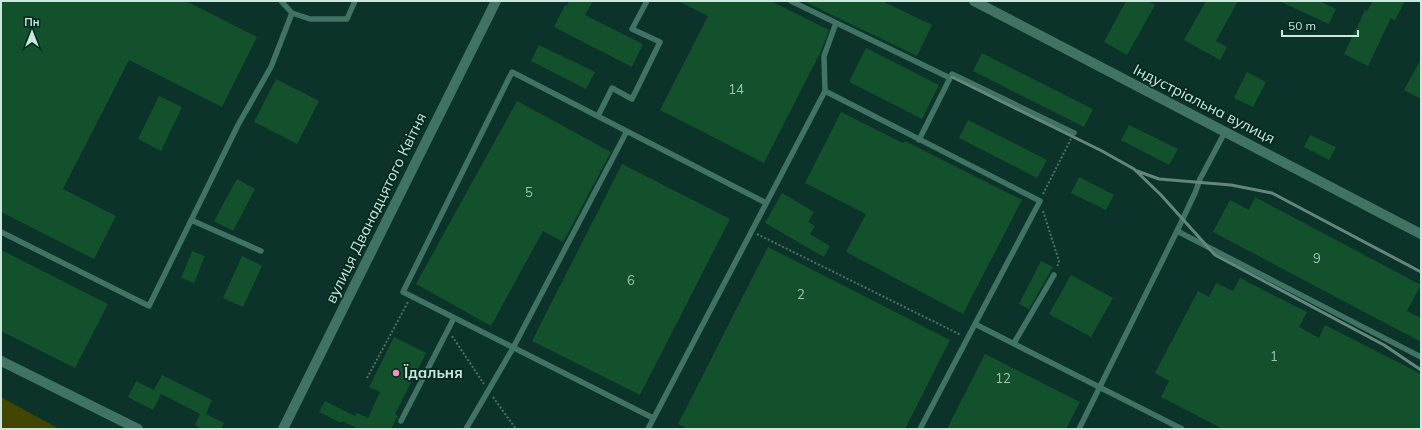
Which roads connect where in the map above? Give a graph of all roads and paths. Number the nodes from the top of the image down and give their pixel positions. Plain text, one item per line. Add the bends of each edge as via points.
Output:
1 (281, 1) edge
2 (355, 1) edge
3 (496, 1) edge
4 (647, 1) edge
5 (791, 1) edge
6 (974, 1) edge
7 (292, 13) junction
8 (836, 23) junction
9 (950, 78) junction
10 (825, 91) junction
11 (598, 116) junction
12 (627, 131) junction
13 (1225, 132) junction
14 (1074, 133) joint
15 (919, 140) junction
16 (1040, 202) junction
17 (766, 203) junction
18 (191, 220) junction
19 (752, 231) junction
20 (1177, 231) junction
21 (1, 232) edge
22 (1421, 234) edge
23 (261, 251) dead end
24 (1054, 274) joint
25 (411, 296) junction
26 (454, 318) junction
27 (975, 324) junction
28 (448, 330) junction
29 (968, 338) junction
30 (1014, 344) junction
31 (513, 348) junction
32 (378, 357) junction
33 (1421, 357) edge
34 (383, 359) dead end
35 (1, 360) edge
36 (367, 378) dead end
37 (1100, 387) junction
38 (489, 391) junction
39 (653, 418) junction
40 (401, 420) dead end
41 (138, 429) edge
42 (283, 429) edge
43 (466, 429) edge
44 (516, 429) edge
45 (648, 429) edge
46 (920, 429) edge
47 (1079, 429) edge
48 (1182, 429) edge

1 - 7 lane
2 - 7 lane via 347,19 310,19
3 - 42 street, вулиця Дванадцятого Квітня
4 - 11 lane via 632,29 660,42 632,99 612,88
5 - 8 lane
6 - 13 street, Індустріальна вулиця
7 - 18 lane via 271,67 238,125
8 - 9 lane
8 - 10 lane via 824,56
9 - 14 lane via 952,74
9 - 15 lane
10 - 15 lane
10 - 17 lane
11 - 12 lane
11 - 25 lane via 512,72 403,292
12 - 17 lane
12 - 31 lane
13 - 20 lane
13 - 22 street, Індустріальна вулиця
14 - 16 path
15 - 16 lane
16 - 24 path via 1060,261
16 - 27 lane
17 - 19 lane
18 - 21 lane via 149,306
18 - 23 lane
19 - 29 path
19 - 39 lane
20 - 33 lane
20 - 37 lane
24 - 30 lane
25 - 26 lane
25 - 32 path
26 - 28 lane
26 - 31 lane
27 - 29 lane
27 - 30 lane
28 - 38 path
28 - 40 lane
29 - 46 lane
30 - 37 lane
31 - 38 lane
31 - 39 lane
32 - 34 path
32 - 36 path
35 - 41 street
37 - 47 lane
37 - 48 lane
38 - 43 lane
38 - 44 path
39 - 45 lane

